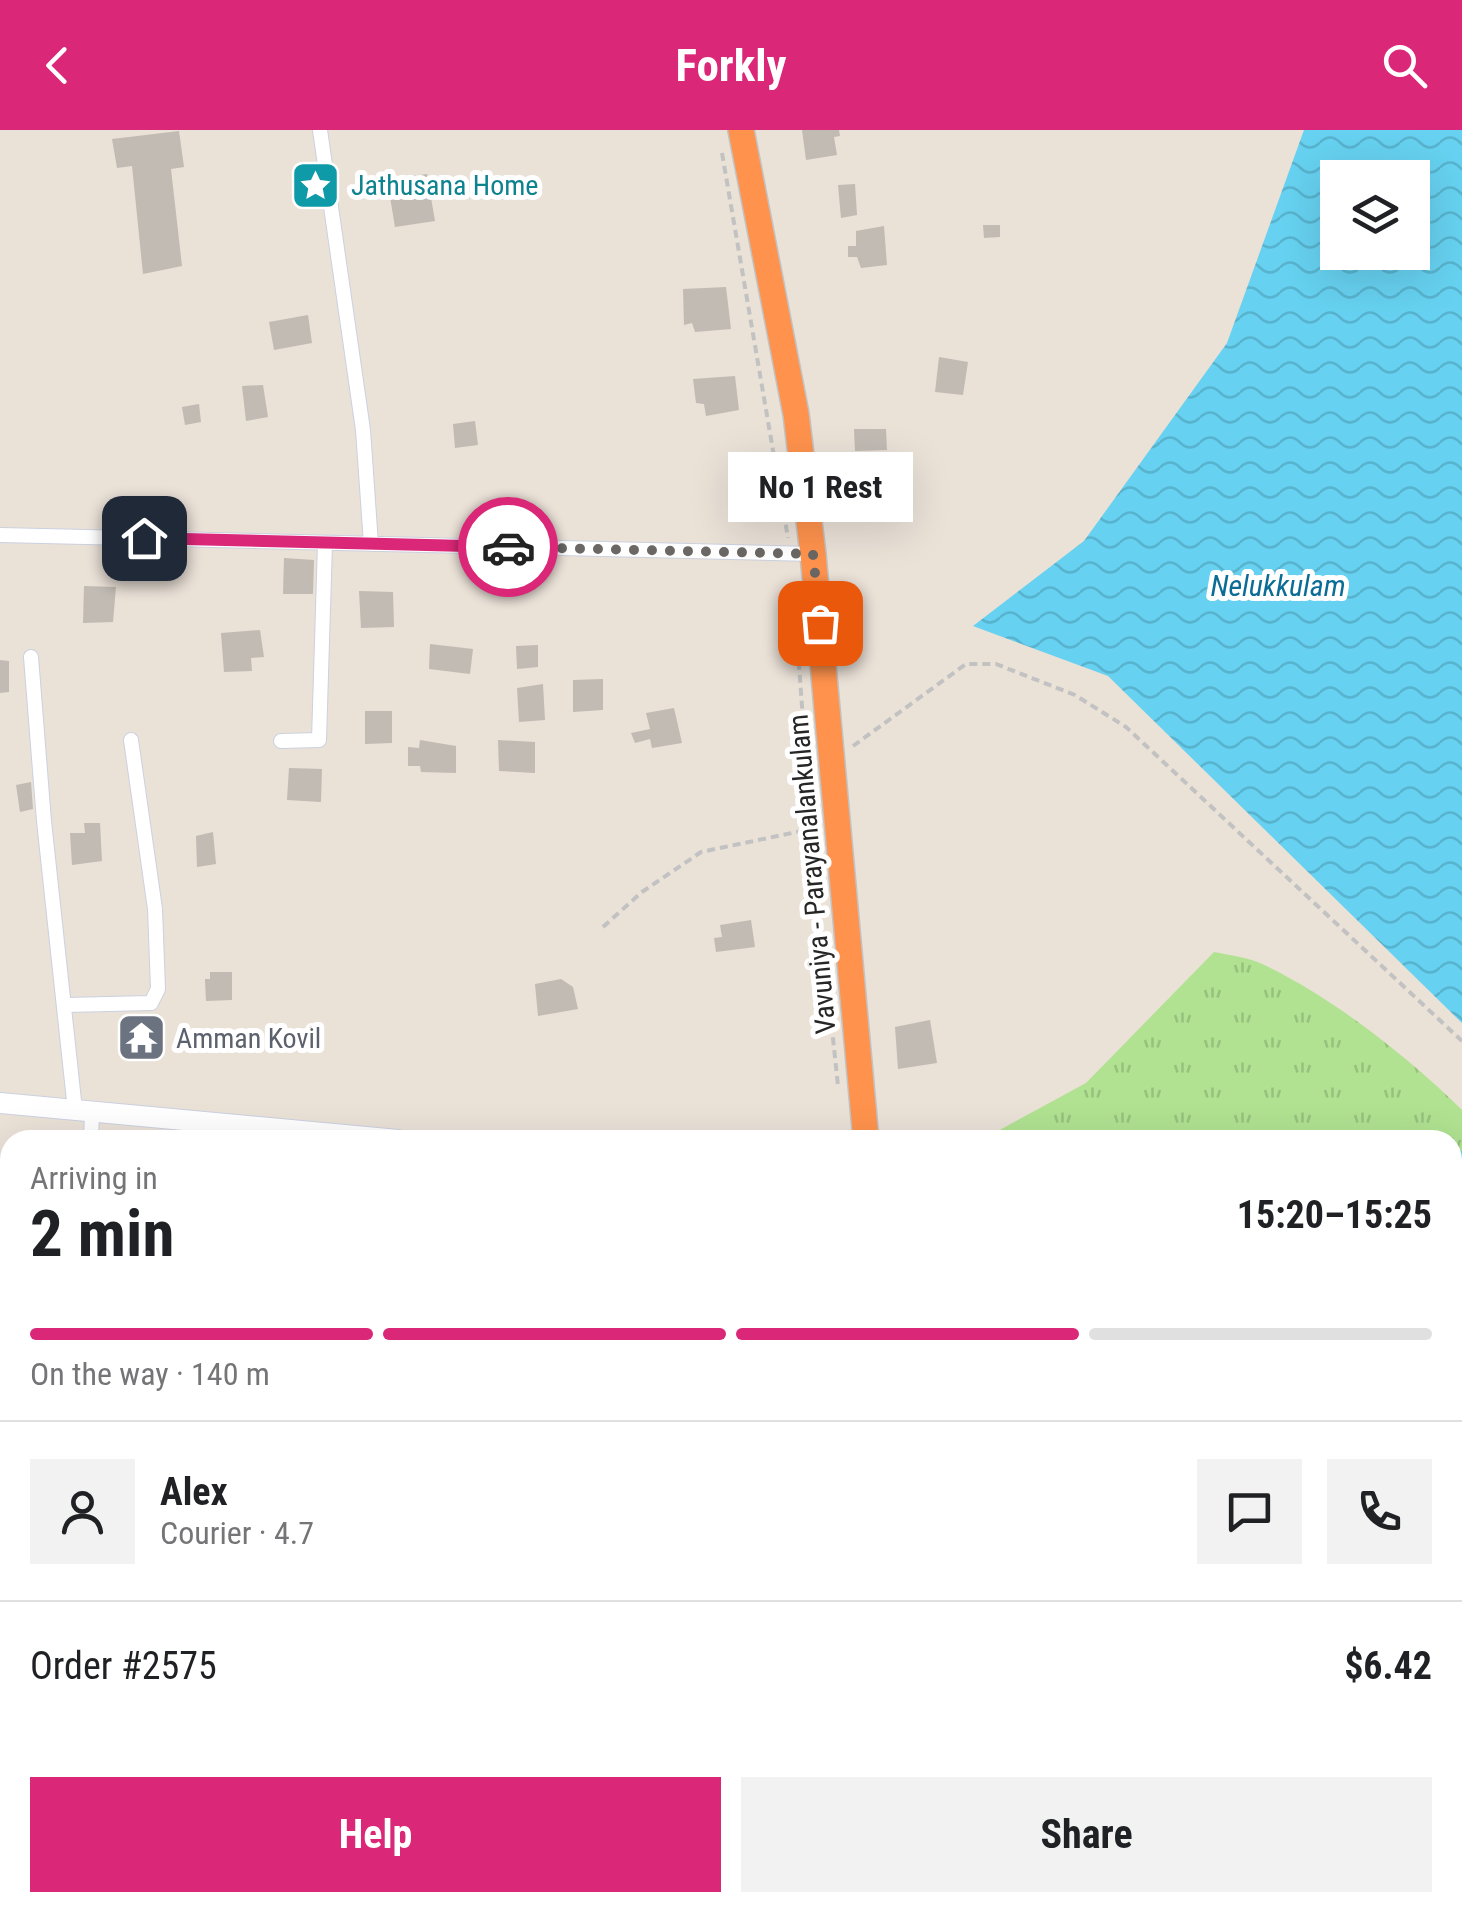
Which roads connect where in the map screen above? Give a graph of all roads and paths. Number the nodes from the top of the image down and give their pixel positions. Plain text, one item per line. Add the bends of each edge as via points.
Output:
1 (320, 130) edge
2 (742, 130) edge
3 (722, 149) dead end
4 (0, 535) edge
5 (325, 543) junction
6 (371, 544) junction
7 (802, 553) junction
8 (794, 592) dead end
9 (32, 658) dead end
10 (131, 740) dead end
11 (281, 741) dead end
12 (832, 761) junction
13 (811, 829) junction
14 (604, 927) dead end
15 (66, 1005) junction
16 (1462, 1041) edge
17 (840, 1101) dead end
18 (0, 1103) edge
19 (84, 1111) junction
20 (89, 1130) edge
21 (290, 1130) edge
22 (865, 1130) edge

1 - 6 street via 363,430
2 - 7 highway, Vavuniya - Parayanalankulam via 796,414
3 - 7 path
4 - 5 street
5 - 6 street
5 - 11 street via 319,740
6 - 7 street
7 - 12 highway, Vavuniya - Parayanalankulam
8 - 13 path
9 - 15 street
10 - 15 street via 158,989 151,1003
12 - 16 path via 966,664 996,664 1075,695 1126,727
12 - 22 highway, Vavuniya - Parayanalankulam
13 - 14 path via 701,852
13 - 17 path
15 - 19 street
18 - 19 street
19 - 20 street
19 - 21 street

